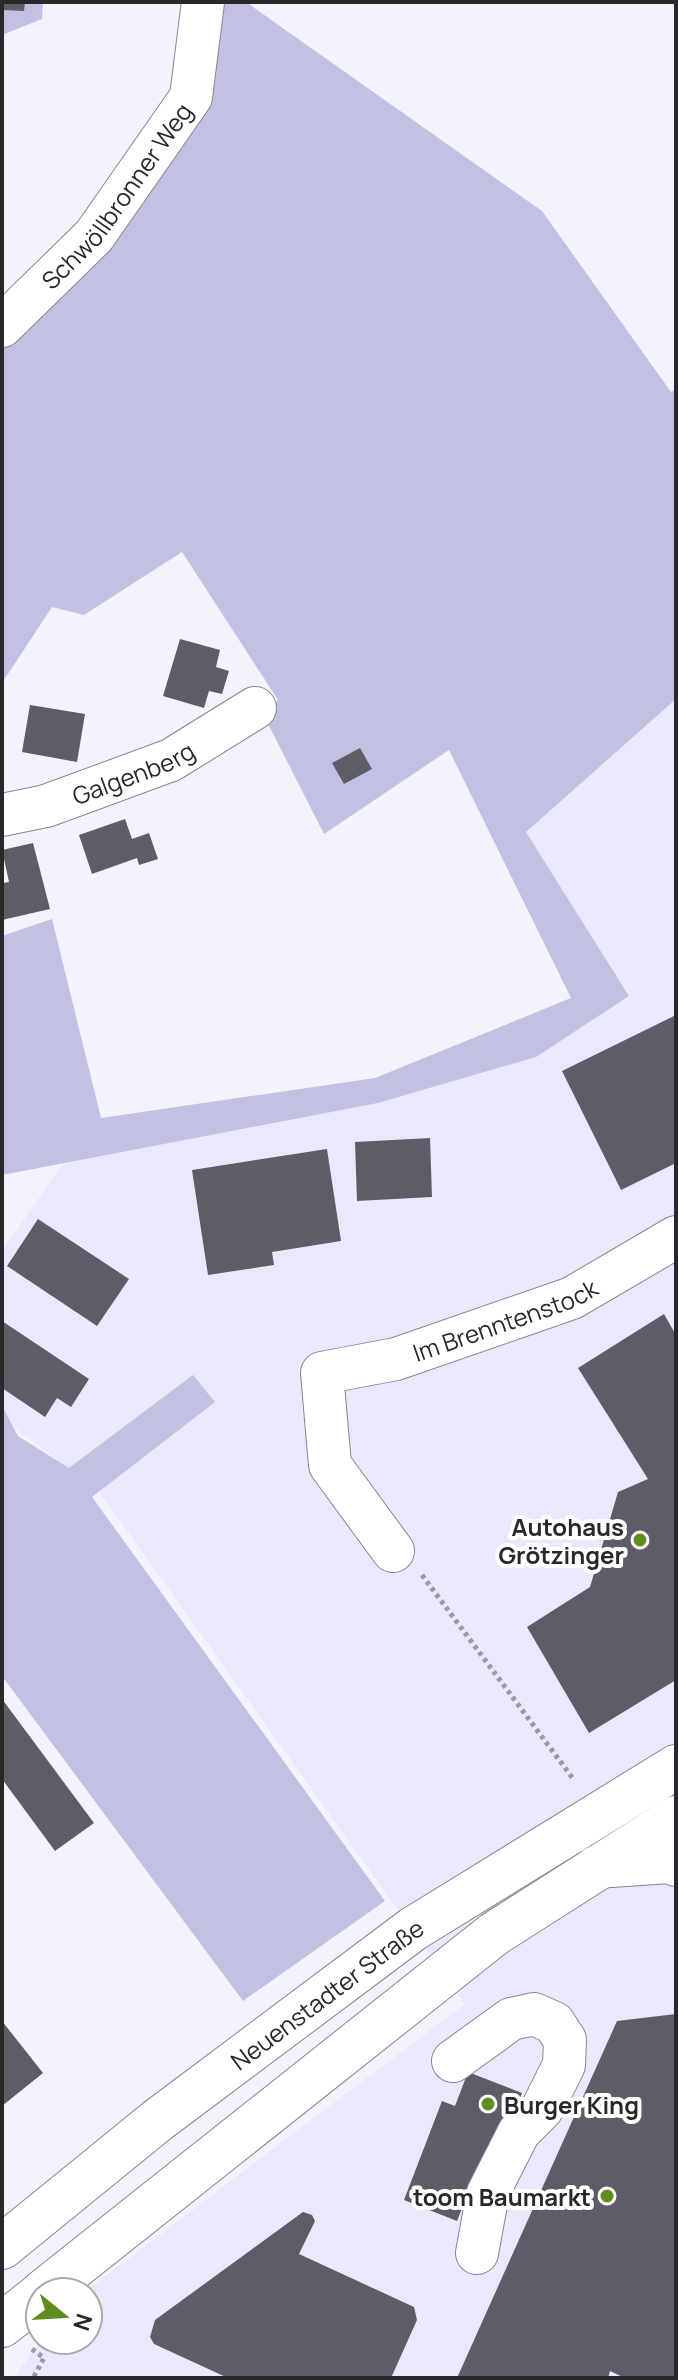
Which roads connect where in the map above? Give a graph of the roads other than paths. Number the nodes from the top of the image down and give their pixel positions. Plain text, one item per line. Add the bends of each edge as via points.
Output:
1 (203, 2) edge
2 (2, 326) edge
3 (255, 708) dead end
4 (2, 815) edge
5 (676, 1237) edge
6 (393, 1551) road end
7 (675, 1771) edge
8 (676, 1818) edge
9 (676, 1865) edge
10 (596, 1867) junction
11 (453, 2061) dead end
12 (2, 2247) edge
13 (477, 2253) dead end
14 (63, 2276) edge
15 (24, 2307) edge
16 (2, 2325) edge

1 - 2 street, Schwöllbronner Weg via 191,97 94,236
3 - 4 street, Galgenberg via 171,760 46,806
5 - 6 street, Im Brenntenstock via 572,1298 396,1359 322,1373 330,1465
7 - 12 main road, Neuenstadter Straße via 413,1929 158,2120
8 - 10 main road
9 - 10 street
10 - 14 main road via 494,1934
11 - 13 street via 511,2019 534,2014 554,2023 565,2040 564,2065 542,2109 519,2132 488,2193
15 - 16 main road

